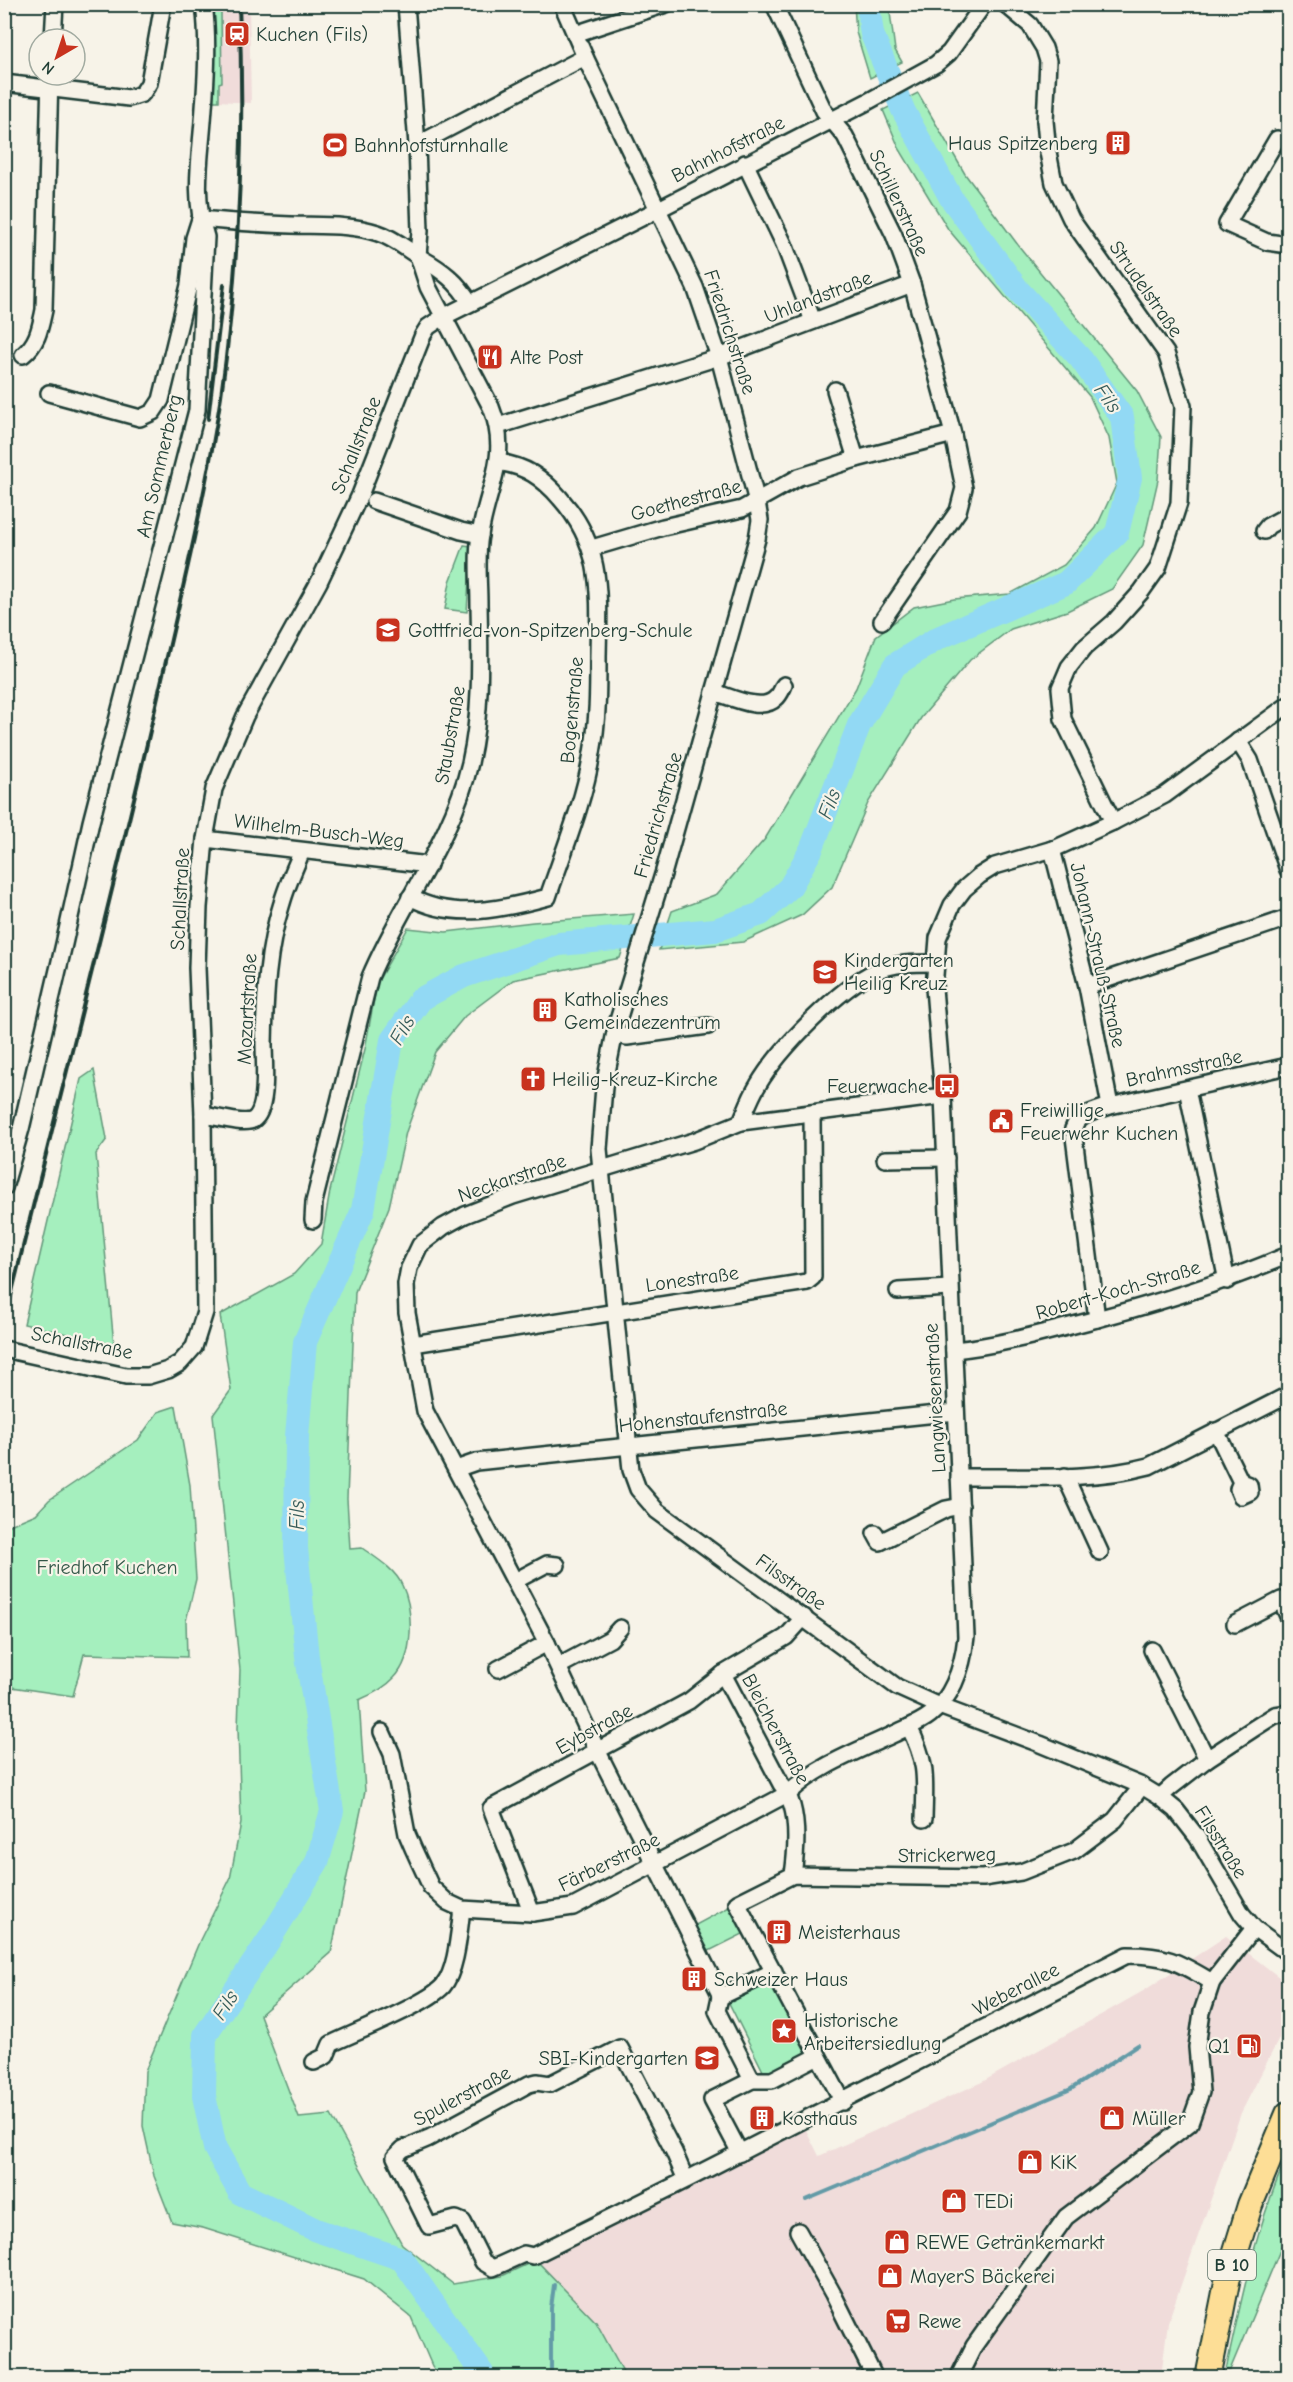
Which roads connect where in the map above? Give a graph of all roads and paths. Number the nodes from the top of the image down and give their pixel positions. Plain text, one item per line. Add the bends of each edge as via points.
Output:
1 (55, 4) edge
2 (163, 4) edge
3 (204, 4) edge
4 (406, 4) edge
5 (562, 4) edge
6 (666, 4) edge
7 (774, 4) edge
8 (984, 4) edge
9 (1005, 4) edge
10 (54, 27) edge
11 (574, 34) junction
12 (585, 57) junction
13 (27, 82) edge
14 (4, 83) edge
15 (49, 87) edge
16 (74, 87) edge
17 (831, 120) junction
18 (1277, 139) dead end
19 (417, 145) junction
20 (745, 163) junction
21 (658, 209) junction
22 (200, 219) junction
23 (1288, 245) edge
24 (418, 256) junction
25 (912, 284) junction
26 (470, 303) junction
27 (443, 317) junction
28 (813, 321) junction
29 (24, 355) dead end
30 (719, 357) junction
31 (835, 390) dead end
32 (49, 393) dead end
33 (498, 426) junction
34 (953, 434) junction
35 (856, 459) junction
36 (498, 462) junction
37 (374, 501) dead end
38 (757, 502) junction
39 (1288, 515) edge
40 (1264, 531) dead end
41 (480, 535) junction
42 (592, 548) junction
43 (882, 621) dead end
44 (784, 685) dead end
45 (714, 692) junction
46 (1288, 705) edge
47 (1238, 741) junction
48 (1113, 822) junction
49 (205, 839) junction
50 (1052, 849) junction
51 (302, 851) junction
52 (429, 865) junction
53 (1288, 870) edge
54 (410, 897) junction
55 (650, 915) joint
56 (1288, 918) edge
57 (935, 963) junction
58 (1087, 986) junction
59 (708, 1026) dead end
60 (615, 1035) junction
61 (1288, 1066) edge
62 (1187, 1089) junction
63 (943, 1096) junction
64 (1110, 1106) junction
65 (812, 1113) junction
66 (203, 1115) junction
67 (741, 1122) junction
68 (946, 1158) junction
69 (885, 1159) dead end
70 (602, 1170) junction
71 (4, 1188) edge
72 (313, 1220) dead end
73 (1288, 1255) edge
74 (1227, 1281) junction
75 (950, 1288) junction
76 (898, 1291) dead end
77 (615, 1311) junction
78 (1097, 1319) junction
79 (413, 1344) junction
80 (9, 1350) edge
81 (954, 1350) junction
82 (1288, 1395) edge
83 (956, 1412) junction
84 (1216, 1431) junction
85 (628, 1446) junction
86 (456, 1469) junction
87 (1065, 1476) junction
88 (959, 1477) junction
89 (1241, 1482) dead end
90 (961, 1506) junction
91 (875, 1533) dead end
92 (1100, 1552) dead end
93 (557, 1565) dead end
94 (515, 1581) junction
95 (1288, 1616) edge
96 (804, 1617) junction
97 (1235, 1624) dead end
98 (620, 1628) dead end
99 (547, 1643) junction
100 (1152, 1650) dead end
101 (559, 1666) junction
102 (498, 1669) dead end
103 (723, 1674) junction
104 (939, 1706) junction
105 (1288, 1713) edge
106 (909, 1727) junction
107 (382, 1732) dead end
108 (598, 1752) junction
109 (1207, 1759) junction
110 (1142, 1786) junction
111 (789, 1793) junction
112 (1160, 1797) junction
113 (924, 1819) dead end
114 (654, 1864) junction
115 (793, 1875) junction
116 (462, 1909) junction
117 (532, 1913) junction
118 (1254, 1928) junction
119 (1288, 1953) edge
120 (774, 1971) junction
121 (1212, 1982) junction
122 (720, 1997) junction
123 (818, 2056) junction
124 (314, 2062) dead end
125 (752, 2080) junction
126 (843, 2102) junction
127 (1288, 2114) edge
128 (740, 2153) junction
129 (686, 2181) junction
130 (429, 2226) joint
131 (798, 2232) dead end
132 (875, 2378) edge
133 (958, 2378) edge
134 (1208, 2378) edge

1 - 10 street
2 - 16 street via 149,83 142,94 129,98
3 - 22 street, Am Sommerberg via 206,76 197,177
4 - 19 street
5 - 11 street, Friedrichstraße
6 - 11 street
7 - 17 street, Schillerstraße
8 - 17 street, Bahnhofstraße via 949,53 936,64
9 - 48 street, Strudelstraße via 1030,25 1048,61 1045,121 1054,183 1071,219 1166,353 1183,406 1179,503 1158,568 1114,622 1084,648 1069,667 1060,688 1063,719
11 - 12 street, Friedrichstraße
12 - 19 street
12 - 21 street, Friedrichstraße
13 - 14 street
15 - 29 street via 44,310 39,335
17 - 20 street, Bahnhofstraße
17 - 25 street, Schillerstraße via 845,136 894,235
18 - 23 street via 1227,224 1267,242
19 - 24 street
20 - 21 street, Bahnhofstraße
20 - 28 street via 784,244
21 - 26 street, Bahnhofstraße
21 - 30 street, Friedrichstraße via 695,287
22 - 24 street via 351,227 377,232
22 - 32 street, Am Sommerberg via 189,285 161,400 153,412 140,418
22 - 71 street, Am Sommerberg via 206,237 197,410 91,822
24 - 26 street via 446,273
24 - 27 street
25 - 28 street, Uhlandstraße
25 - 34 street, Schillerstraße
26 - 27 street, Bahnhofstraße
27 - 33 street, Staubstraße
27 - 49 street, Schallstraße via 423,335 360,495 324,573 245,716 214,789
28 - 30 street, Uhlandstraße
30 - 33 street, Uhlandstraße
30 - 38 street, Friedrichstraße
31 - 35 street
33 - 36 street, Staubstraße
34 - 35 street, Goethestraße
34 - 43 street, Schillerstraße via 964,488 958,511
35 - 38 street, Goethestraße via 799,477
36 - 41 street, Staubstraße
36 - 42 street, Bogenstraße via 524,468 547,483 570,509
37 - 41 street
38 - 42 street, Goethestraße
38 - 45 street, Friedrichstraße via 757,539
39 - 40 street
41 - 52 street, Staubstraße via 481,686 477,722 459,799
42 - 54 street, Bogenstraße via 599,588 597,709 592,753 548,897 501,910 468,912 425,905
44 - 45 street via 776,699 754,704
45 - 55 street, Friedrichstraße
46 - 47 street, Langwiesenstraße
47 - 48 street, Langwiesenstraße via 1165,795
47 - 53 street via 1250,760
48 - 50 street, Langwiesenstraße
49 - 51 street, Wilhelm-Busch-Weg
49 - 66 street, Schallstraße via 198,968
50 - 57 street, Langwiesenstraße via 995,866 964,889 944,921
50 - 58 street, Johann-Strauß-Straße
51 - 52 street, Wilhelm-Busch-Weg
51 - 66 street, Mozartstraße via 282,902 272,942 265,995 261,1110 246,1122
52 - 54 street, Staubstraße
54 - 72 street, Staubstraße via 370,977 314,1202
55 - 60 street, Filsstraße
56 - 58 street
57 - 63 street, Langwiesenstraße via 935,1014
57 - 67 street via 877,971 836,998 782,1051 758,1084
58 - 64 street, Johann-Strauß-Straße
59 - 60 street via 627,1037
60 - 70 street, Filsstraße via 602,1108
61 - 62 street, Brahmsstraße
62 - 64 street, Brahmsstraße
62 - 74 street
63 - 65 street, Neckarstraße
63 - 68 street, Langwiesenstraße
64 - 78 street, Brahmsstraße via 1086,1114 1073,1129
65 - 67 street, Neckarstraße
65 - 77 street, Lonestraße via 813,1277 800,1285
66 - 80 street, Schallstraße via 205,1312 194,1347 186,1357 168,1370 148,1376 126,1376
67 - 70 street, Neckarstraße
68 - 69 street
68 - 75 street, Langwiesenstraße
70 - 77 street, Filsstraße
70 - 79 street, Neckarstraße via 513,1196 465,1215 420,1245 406,1284
73 - 74 street, Robert-Koch-Straße
74 - 78 street, Robert-Koch-Straße
75 - 76 street
75 - 81 street, Langwiesenstraße
77 - 79 street, Lonestraße
77 - 85 street, Filsstraße
78 - 81 street, Robert-Koch-Straße via 1020,1339
79 - 86 street, Neckarstraße via 424,1411
81 - 83 street, Langwiesenstraße
82 - 84 street
83 - 85 street, Hohenstaufenstraße
83 - 88 street, Langwiesenstraße
84 - 87 street via 1149,1466 1122,1473
84 - 89 street
85 - 86 street, Hohenstaufenstraße via 476,1462
85 - 96 street, Filsstraße via 631,1470 646,1501
86 - 94 street, Neckarstraße
87 - 88 street
87 - 92 street
88 - 90 street, Langwiesenstraße
90 - 91 street via 946,1509 880,1542
90 - 104 street, Langwiesenstraße via 965,1647 958,1677
93 - 94 street via 547,1564
94 - 99 street, Neckarstraße
95 - 97 street via 1281,1600
96 - 103 street, Eybstraße via 786,1637
96 - 104 street, Filsstraße via 897,1687
98 - 101 street via 610,1639
99 - 101 street, Neckarstraße
99 - 102 street
100 - 109 street
101 - 108 street, Neckarstraße
103 - 108 street, Eybstraße via 689,1701
103 - 111 street, Bleicherstraße
104 - 106 street, Färberstraße
104 - 110 street, Filsstraße
105 - 109 street via 1275,1715
106 - 111 street, Färberstraße via 816,1771
106 - 113 street via 925,1768
107 - 116 street, Färberstraße via 392,1754 413,1848 431,1887
108 - 114 street, Neckarstraße
108 - 117 street, Eybstraße via 491,1808
109 - 112 street
110 - 112 street, Filsstraße
110 - 115 street, Strickerweg via 1114,1820 1087,1842 1021,1872 983,1878
111 - 114 street, Färberstraße
111 - 115 street, Bleicherstraße via 796,1852
112 - 118 street, Filsstraße via 1197,1837 1234,1903
114 - 117 street, Färberstraße via 573,1907
114 - 122 street, Neckarstraße
115 - 120 street via 737,1903
116 - 117 street, Färberstraße
116 - 124 street via 453,1963 443,1986 423,2000 331,2044 326,2056
118 - 119 street, Filsstraße
118 - 121 street
120 - 122 street
120 - 123 street
121 - 126 street, Weberallee via 1171,1959 1127,1955
121 - 133 street via 1197,2047 1202,2092 1190,2122 1066,2217 974,2346
122 - 125 street, Neckarstraße via 717,2011
123 - 125 street via 772,2080
123 - 126 street
125 - 128 street via 712,2100
126 - 128 street, Weberallee
127 - 134 main road, B 10 via 1250,2205 1228,2277
128 - 129 street, Weberallee
129 - 130 street, Weberallee via 533,2256 524,2254 493,2268 483,2262 463,2222 456,2219
129 - 130 street, Spulerstraße via 620,2048 549,2084 529,2084 429,2139 403,2149 395,2157
131 - 132 street

